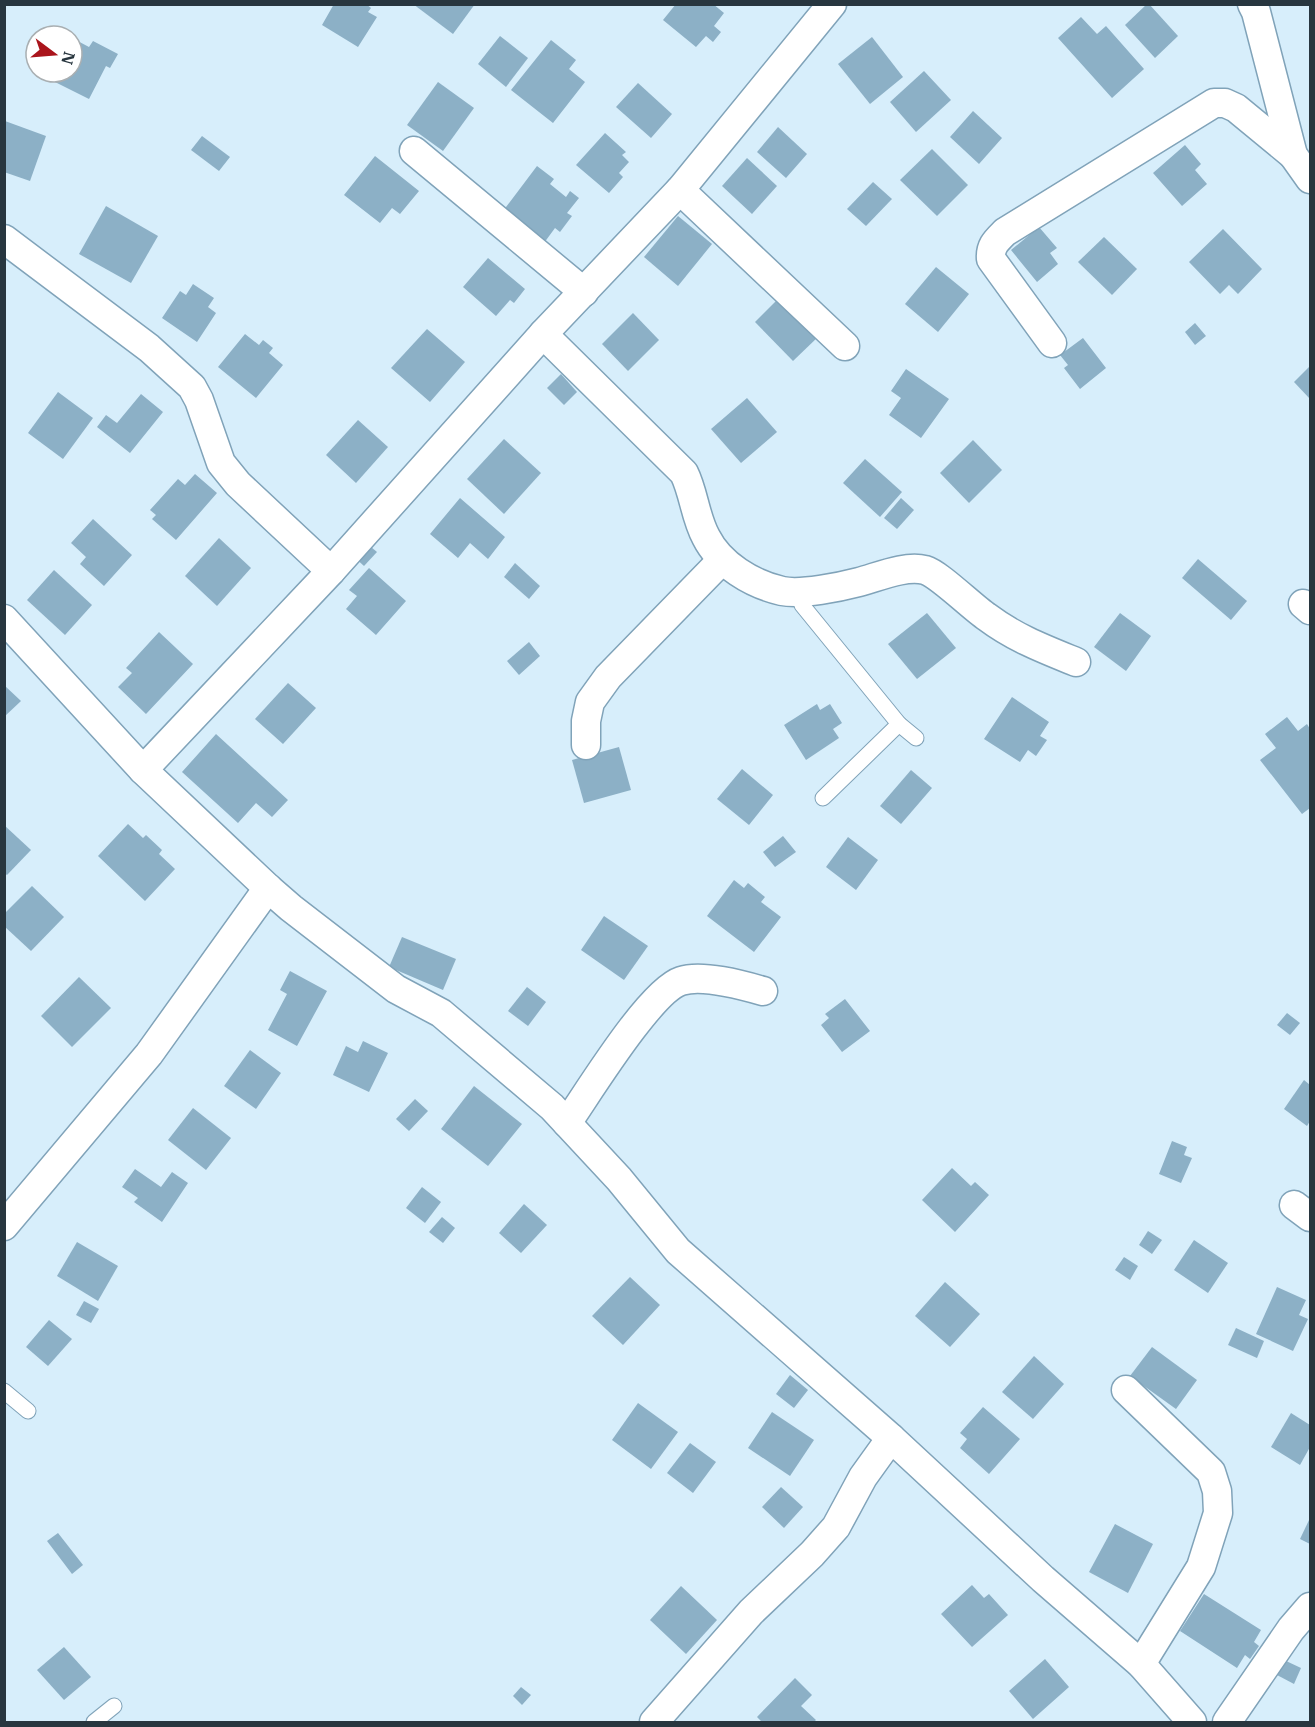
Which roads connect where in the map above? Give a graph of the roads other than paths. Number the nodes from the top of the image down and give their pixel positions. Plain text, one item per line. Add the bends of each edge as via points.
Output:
1 (832, 4) edge
2 (1252, 4) edge
3 (414, 151) dead end
4 (1293, 155) junction
5 (1311, 179) edge
6 (680, 190) junction
7 (4, 239) edge
8 (584, 292) junction
9 (543, 334) junction
10 (1052, 343) dead end
11 (845, 346) dead end
12 (722, 560) junction
13 (331, 571) junction
14 (798, 591) junction
15 (4, 619) edge
16 (1076, 662) dead end
17 (899, 724) junction
18 (916, 738) dead end
19 (586, 745) dead end
20 (143, 770) junction
21 (824, 798) dead end
22 (267, 888) junction
23 (763, 991) dead end
24 (567, 1123) junction
25 (4, 1226) edge
26 (1126, 1390) dead end
27 (4, 1391) edge
28 (28, 1412) dead end
29 (891, 1438) junction
30 (1311, 1606) edge
31 (1141, 1664) junction
32 (114, 1706) dead end
33 (94, 1722) edge
34 (654, 1722) edge
35 (1192, 1722) edge
36 (1227, 1722) edge

1 - 6 street
2 - 4 street
3 - 8 street
4 - 5 street
4 - 10 street via 1236,108 1214,103 1005,232 994,243 991,259
6 - 8 street
6 - 11 street
7 - 13 street via 149,348 192,387 221,463 238,484
8 - 9 street
9 - 12 street via 684,473 705,537
9 - 13 street
12 - 14 street via 746,577 783,591
12 - 19 street via 590,702
13 - 20 street
14 - 16 street via 833,589 903,570 928,571 1019,639
14 - 17 lane via 802,604
15 - 20 street
17 - 18 lane
17 - 21 lane
20 - 22 street
22 - 24 street via 396,989 449,1020
22 - 25 street via 149,1054
23 - 24 street via 710,980 681,981 658,997
24 - 29 street via 678,1251
26 - 31 street via 1211,1472 1217,1491 1218,1513 1201,1567
27 - 28 lane
29 - 31 street
29 - 34 street via 863,1477 836,1527 752,1612
30 - 36 street
31 - 35 street
32 - 33 lane

